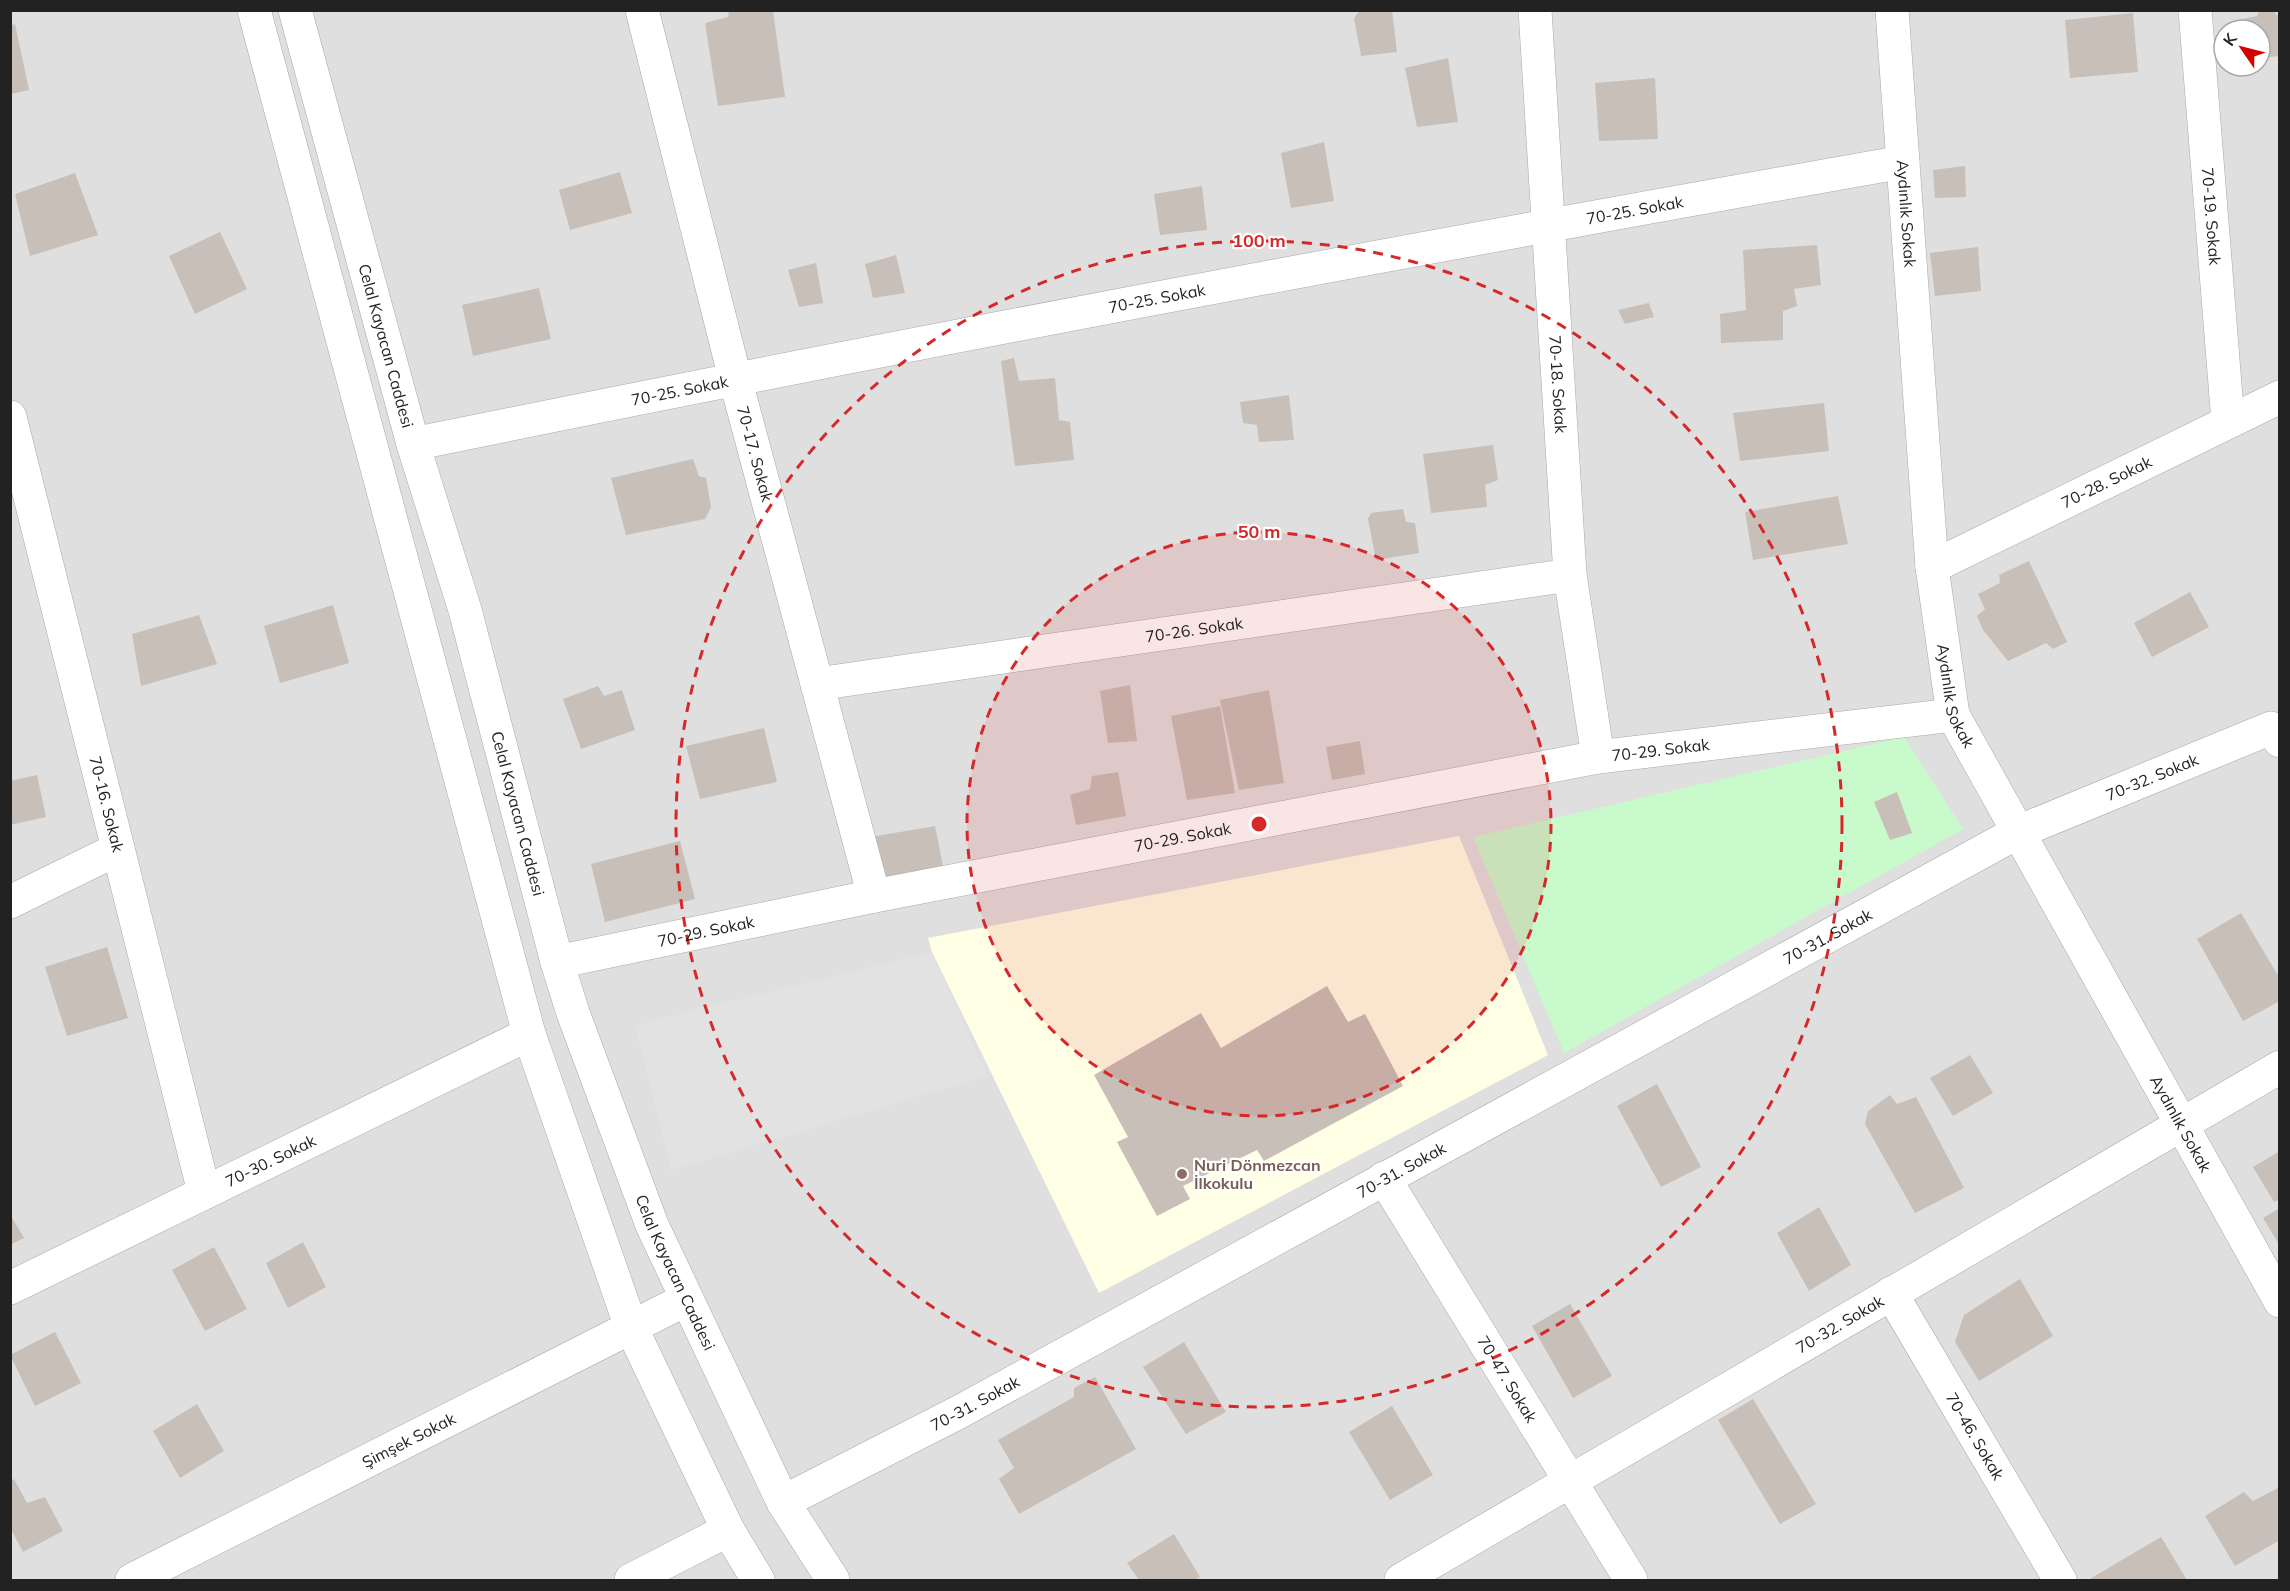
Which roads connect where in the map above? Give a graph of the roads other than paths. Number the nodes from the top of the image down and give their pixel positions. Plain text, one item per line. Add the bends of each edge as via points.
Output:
1 (254, 10) edge
2 (296, 10) edge
3 (642, 10) edge
4 (1535, 10) edge
5 (1892, 10) edge
6 (2195, 10) edge
7 (1903, 162) junction
8 (1549, 225) junction
9 (735, 378) junction
10 (2280, 397) edge
11 (10, 417) edge
12 (2228, 422) junction
13 (413, 444) junction
14 (1932, 567) junction
15 (1570, 575) junction
16 (817, 684) junction
17 (1953, 715) junction
18 (2280, 741) edge
19 (1598, 757) junction
20 (2018, 832) junction
21 (118, 849) junction
22 (874, 896) junction
23 (10, 902) edge
24 (557, 962) junction
25 (529, 1034) junction
26 (2280, 1067) edge
27 (2181, 1124) junction
28 (1384, 1178) junction
29 (204, 1192) junction
30 (10, 1288) edge
31 (1891, 1293) junction
32 (687, 1299) junction
33 (2280, 1301) edge
34 (631, 1327) junction
35 (1571, 1482) junction
36 (783, 1502) junction
37 (728, 1530) junction
38 (132, 1581) edge
39 (631, 1581) edge
40 (758, 1581) edge
41 (833, 1581) edge
42 (1401, 1581) edge
43 (1632, 1581) edge
44 (2060, 1581) edge

1 - 25 street
2 - 13 street, Celal Kayacan Caddesi
3 - 9 street, 70-17. Sokak
4 - 8 street, 70-18. Sokak
5 - 7 street, Aydınlık Sokak
6 - 12 street, 70-19. Sokak
7 - 8 street, 70-25. Sokak
7 - 14 street, Aydınlık Sokak
8 - 9 street, 70-25. Sokak
8 - 15 street, 70-18. Sokak
9 - 13 street, 70-25. Sokak
9 - 16 street, 70-17. Sokak
10 - 12 street, 70-28. Sokak
11 - 21 street, 70-16. Sokak
12 - 14 street, 70-28. Sokak
13 - 24 street, Celal Kayacan Caddesi via 465,610
14 - 17 street, Aydınlık Sokak
15 - 16 street, 70-26. Sokak
15 - 19 street, 70-18. Sokak
16 - 22 street, 70-17. Sokak
17 - 19 street, 70-29. Sokak
17 - 20 street, Aydınlık Sokak
18 - 20 street, 70-32. Sokak via 2271,728
19 - 22 street, 70-29. Sokak
20 - 27 street, Aydınlık Sokak
20 - 28 street, 70-31. Sokak
21 - 23 street
21 - 29 street, 70-16. Sokak
22 - 24 street, 70-29. Sokak
24 - 32 street, Celal Kayacan Caddesi via 652,1225
25 - 29 street, 70-30. Sokak
25 - 34 street
26 - 27 street, 70-32. Sokak
27 - 31 street, 70-32. Sokak
27 - 33 street, Aydınlık Sokak
28 - 35 street, 70-47. Sokak
28 - 36 street, 70-31. Sokak via 961,1411
29 - 30 street, 70-30. Sokak
31 - 35 street, 70-32. Sokak
31 - 44 street, 70-46. Sokak
32 - 34 street, Şimşek Sokak
32 - 36 street, Celal Kayacan Caddesi
34 - 37 street
34 - 38 street, Şimşek Sokak
35 - 42 street, 70-32. Sokak
35 - 43 street, 70-47. Sokak
36 - 41 street, Celal Kayacan Caddesi
37 - 39 street
37 - 40 street

